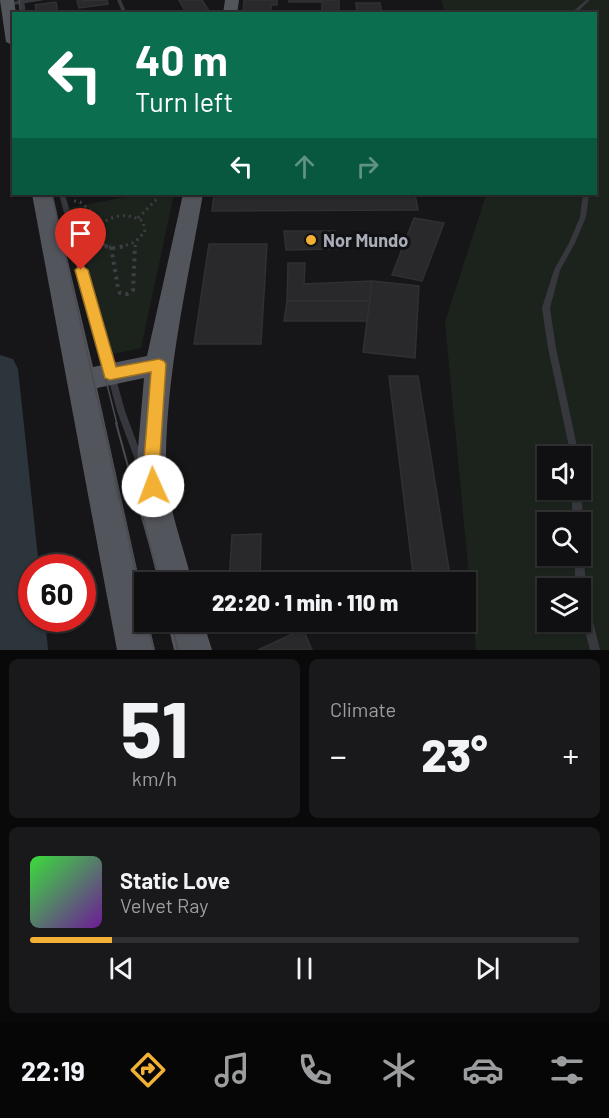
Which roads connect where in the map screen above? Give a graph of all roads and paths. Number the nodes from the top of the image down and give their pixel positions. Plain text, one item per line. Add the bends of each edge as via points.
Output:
1 (41, 0) edge
2 (588, 0) edge
3 (11, 4) edge
4 (574, 12) edge
5 (52, 195) edge
6 (161, 195) edge
7 (193, 195) edge
8 (586, 195) edge
9 (138, 218) junction
10 (103, 221) junction
11 (136, 242) junction
12 (111, 247) junction
13 (159, 364) junction
14 (96, 377) junction
15 (572, 446) edge
16 (155, 499) junction
17 (580, 566) edge
18 (173, 572) edge
19 (188, 632) edge
20 (136, 650) edge
21 (193, 650) edge
22 (595, 650) edge

1 - 3 street
2 - 4 lane
5 - 10 path via 80,202
5 - 14 main road
6 - 9 path
7 - 13 main road
8 - 15 lane via 583,217 557,270 546,308
9 - 10 path via 120,215
9 - 11 path via 146,232
10 - 12 path via 94,237
11 - 12 path
11 - 12 path via 133,290 126,294 118,288
13 - 14 main road
13 - 16 main road via 151,472
14 - 16 lane via 127,432
14 - 20 main road
16 - 18 main road
17 - 22 lane via 581,593
19 - 21 main road

